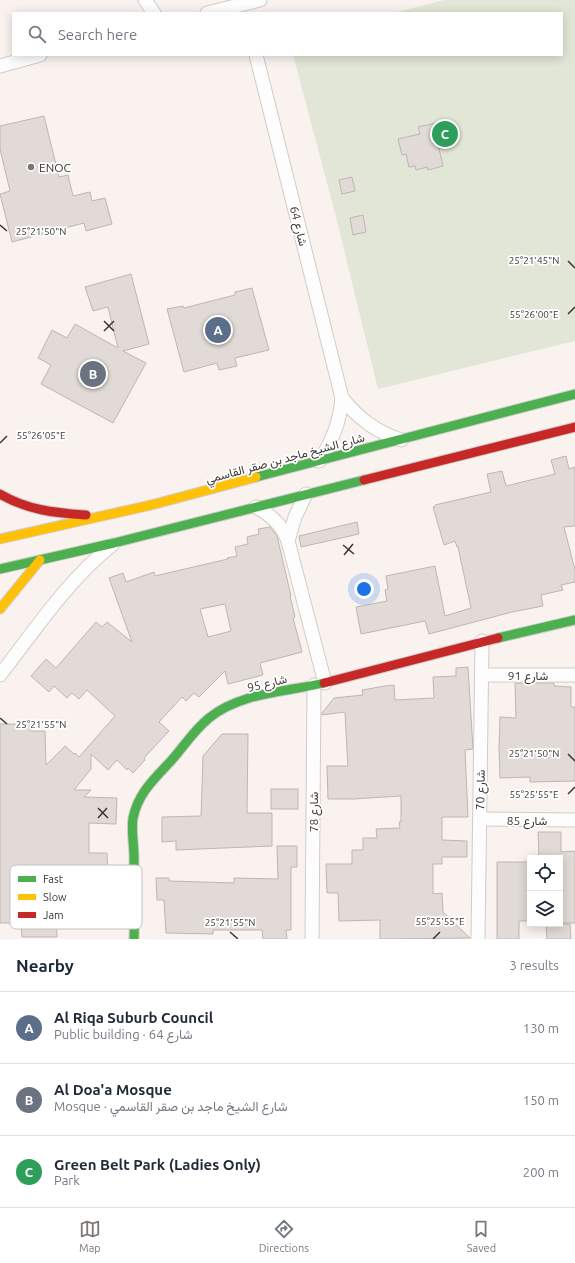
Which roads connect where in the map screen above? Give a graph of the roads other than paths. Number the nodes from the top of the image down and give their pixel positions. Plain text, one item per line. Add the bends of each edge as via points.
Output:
1 (146, 0) edge
2 (260, 0) edge
3 (244, 9) edge
4 (153, 12) edge
5 (216, 12) edge
6 (36, 56) edge
7 (256, 56) edge
8 (1, 65) edge
9 (575, 394) edge
10 (342, 398) junction
11 (575, 427) edge
12 (402, 440) junction
13 (319, 461) junction
14 (0, 494) edge
15 (306, 494) junction
16 (256, 507) junction
17 (101, 516) junction
18 (0, 539) edge
19 (288, 542) junction
20 (114, 543) junction
21 (40, 560) junction
22 (0, 569) edge
23 (0, 609) edge
24 (575, 620) edge
25 (482, 641) junction
26 (482, 674) junction
27 (0, 675) edge
28 (575, 675) edge
29 (319, 684) junction
30 (480, 819) junction
31 (575, 820) edge
32 (134, 865) edge
33 (134, 929) edge
34 (134, 939) edge
35 (312, 939) edge
36 (478, 939) edge

1 - 4 street
2 - 3 street
3 - 5 street
6 - 8 street
7 - 10 street, شارع 64
9 - 12 main road, شارع الشيخ ماجد بن صقر القاسمي
10 - 12 street, شارع 64 via 374,429
10 - 13 street, شارع 64 via 338,425
11 - 15 main road
12 - 13 main road, شارع الشيخ ماجد بن صقر القاسمي
13 - 17 main road, شارع الشيخ ماجد بن صقر القاسمي via 157,504
14 - 17 main road via 39,511
15 - 16 main road
15 - 19 street via 295,517
16 - 19 street, شارع 78 via 276,521
16 - 20 main road
17 - 18 main road, شارع الشيخ ماجد بن صقر القاسمي
19 - 29 street, شارع 78
20 - 21 main road
20 - 27 street via 70,584
21 - 22 main road
21 - 23 main road
24 - 25 main road, شارع 95
25 - 26 street, شارع 70
25 - 29 main road, شارع 95
26 - 28 street, شارع 91
26 - 30 street, شارع 70
29 - 32 main road, شارع 95 via 253,698 226,707 206,720 138,801 133,820
29 - 35 street, شارع 78
30 - 31 street, شارع 85
30 - 36 street, شارع 70
33 - 34 main road, شارع 95

